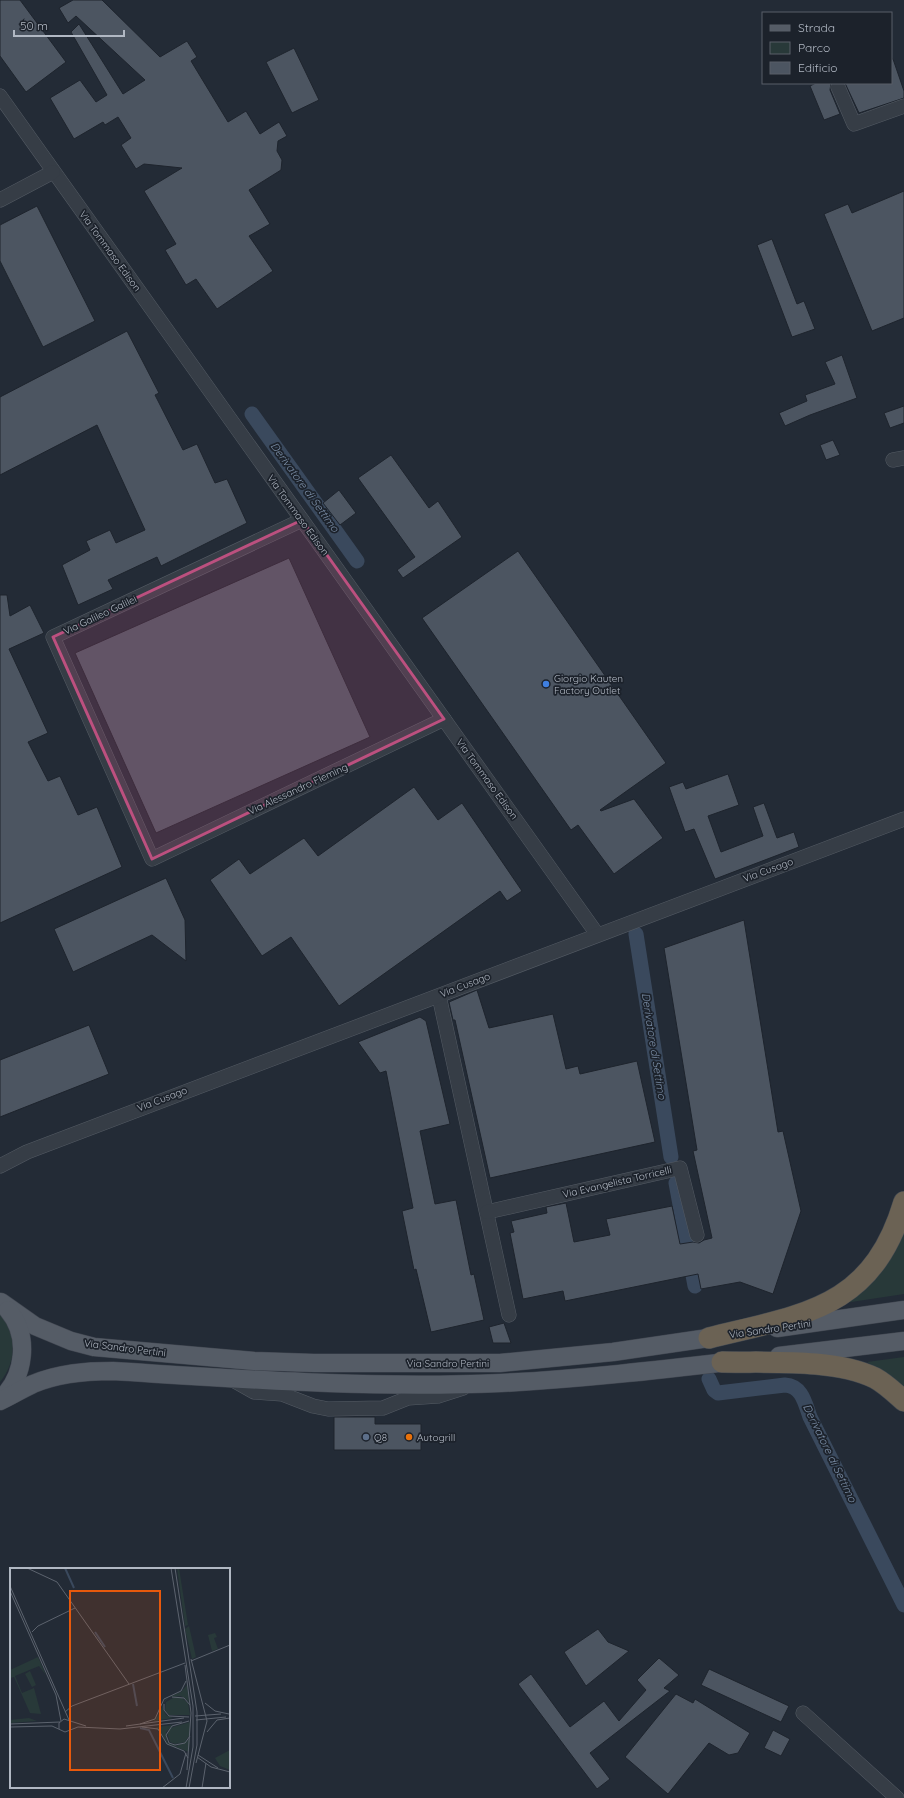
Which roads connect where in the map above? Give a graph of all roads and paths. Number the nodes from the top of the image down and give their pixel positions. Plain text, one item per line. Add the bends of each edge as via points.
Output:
1 (838, 88) dead end
2 (0, 96) edge
3 (904, 106) edge
4 (53, 172) junction
5 (0, 200) edge
6 (302, 520) junction
7 (444, 719) junction
8 (904, 819) edge
9 (152, 859) joint
10 (597, 934) junction
11 (439, 996) junction
12 (27, 1152) junction
13 (0, 1156) edge
14 (0, 1166) edge
15 (904, 1202) edge
16 (487, 1212) junction
17 (697, 1235) dead end
18 (0, 1302) edge
19 (904, 1310) edge
20 (509, 1315) dead end
21 (709, 1338) junction
22 (904, 1341) edge
23 (722, 1362) junction
24 (231, 1379) junction
25 (478, 1383) junction
26 (0, 1400) edge
27 (904, 1401) edge
28 (804, 1713) dead end
29 (897, 1798) edge

1 - 3 street via 854,124
2 - 4 street, Via Tommaso Edison
4 - 5 street
4 - 6 street, Via Tommaso Edison
6 - 7 street, Via Tommaso Edison
6 - 9 street, Via Galileo Galilei via 53,637
7 - 9 street, Via Alessandro Fleming
7 - 10 street, Via Tommaso Edison
8 - 10 street, Via Cusago
10 - 11 street, Via Cusago
11 - 12 street, Via Cusago via 298,1047
11 - 16 street
12 - 13 street, Via Cusago
12 - 14 street, Via Cusago
15 - 21 highway via 884,1252 856,1286 837,1299 806,1313
16 - 17 street, Via Evangelista Torricelli via 680,1168
16 - 20 street
18 - 21 main road, Via Sandro Pertini via 35,1326 71,1341 94,1346 254,1360 314,1363 500,1363 613,1352
18 - 26 main road via 18,1326 22,1350 16,1378
19 - 21 main road, Via Sandro Pertini
22 - 23 main road, Via Sandro Pertini
23 - 25 main road, Via Sandro Pertini
23 - 27 highway via 840,1367 875,1379
24 - 25 main road, Via Sandro Pertini via 316,1383
24 - 25 street via 254,1392 282,1394 328,1409 383,1408 408,1398 438,1396
24 - 26 main road, Via Sandro Pertini via 88,1371 33,1384
28 - 29 street

